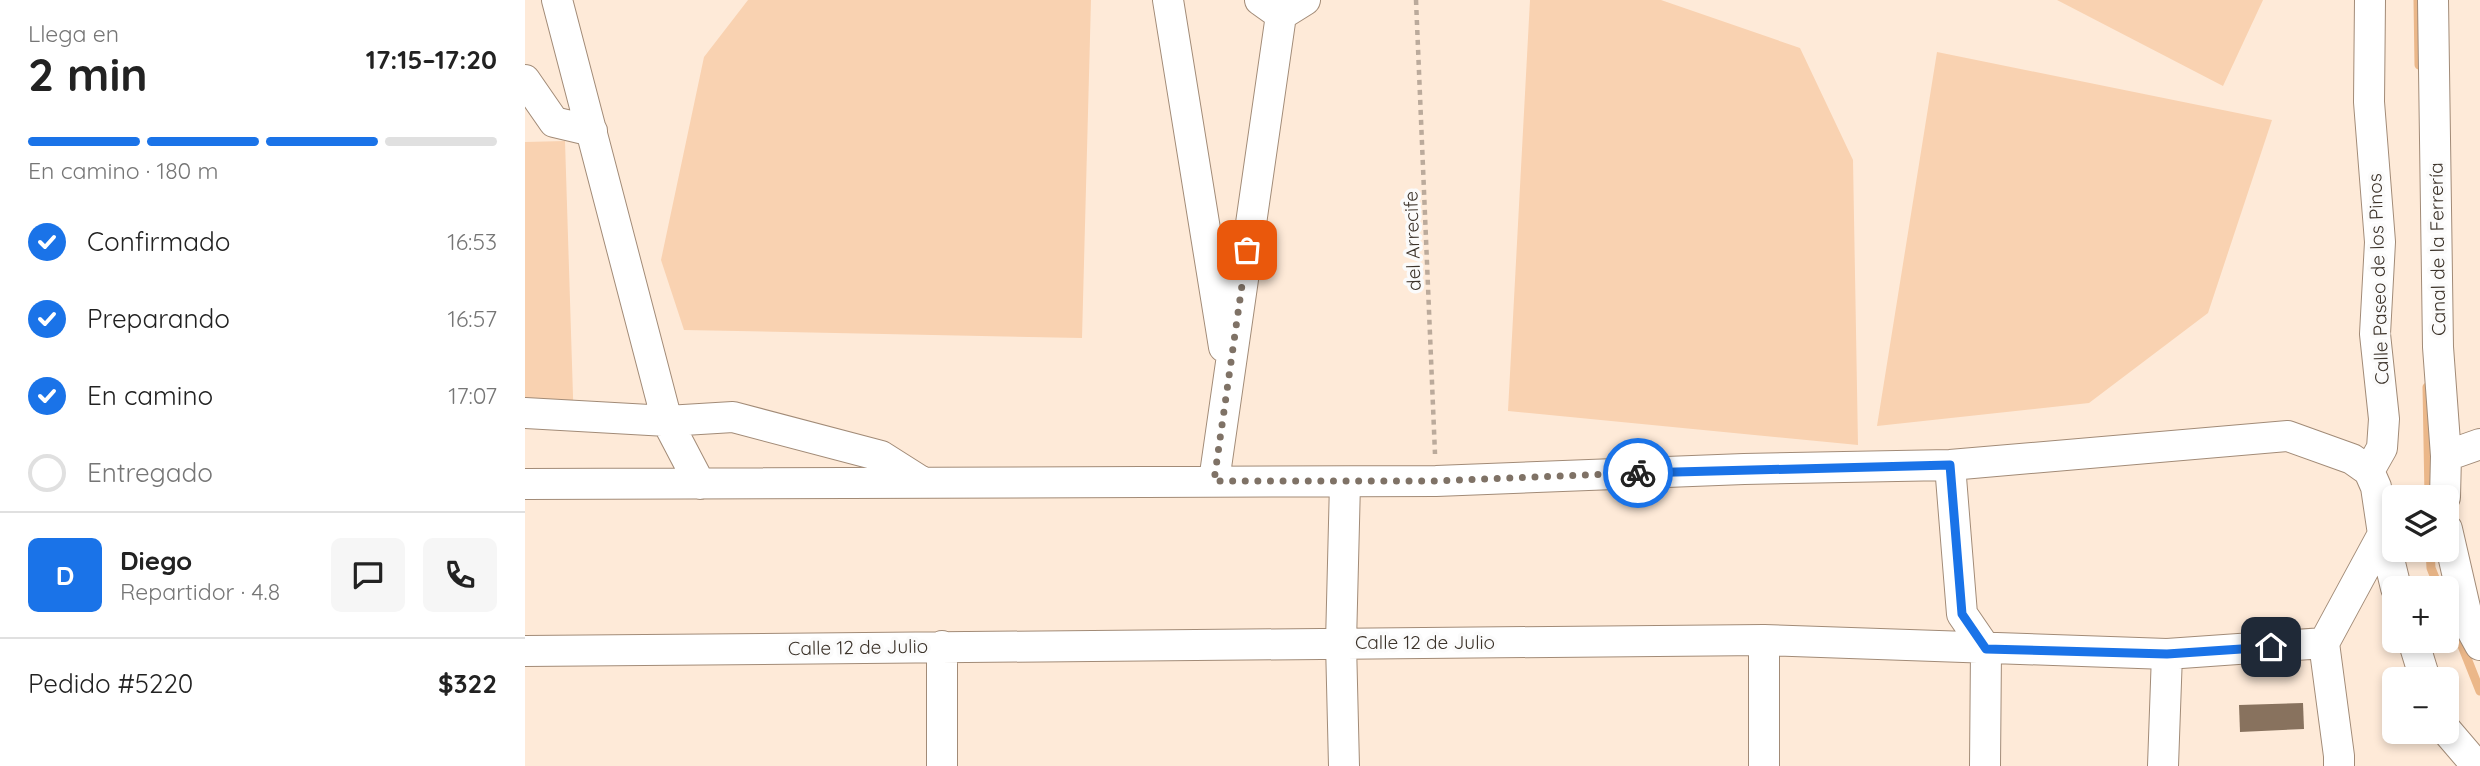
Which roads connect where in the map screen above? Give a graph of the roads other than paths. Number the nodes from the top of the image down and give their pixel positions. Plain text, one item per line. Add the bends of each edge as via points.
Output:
1 (557, 0) edge
2 (1168, 0) edge
3 (2370, 0) edge
4 (2433, 0) edge
5 (1282, 5) edge
6 (525, 80) edge
7 (592, 131) junction
8 (1229, 378) junction
9 (525, 413) edge
10 (667, 421) junction
11 (2480, 444) edge
12 (2445, 456) junction
13 (1950, 465) junction
14 (2369, 471) junction
15 (1214, 481) junction
16 (922, 482) junction
17 (1345, 483) junction
18 (525, 484) edge
19 (700, 484) junction
20 (2445, 485) edge
21 (2382, 509) edge
22 (2382, 542) edge
23 (2455, 562) edge
24 (1764, 640) junction
25 (1341, 643) junction
26 (2324, 643) junction
27 (2480, 645) edge
28 (943, 646) junction
29 (1986, 649) junction
30 (525, 651) edge
31 (2167, 654) junction
32 (2458, 744) edge
33 (2339, 761) edge
34 (942, 766) edge
35 (1344, 766) edge
36 (1764, 766) edge
37 (1985, 766) edge
38 (2163, 766) edge
39 (2477, 766) edge

1 - 7 street
2 - 8 street
3 - 14 street, Calle Paseo de los Pinos via 2369,102 2380,242 2375,334 2384,419 2382,448
4 - 12 street, Canal de la Ferrería via 2438,347
5 - 8 street
6 - 7 street via 554,122
7 - 10 street
8 - 15 street
9 - 10 street
10 - 16 street via 733,416 881,456
10 - 19 street
11 - 12 street
12 - 20 street, Canal de la Ferrería
13 - 14 street via 2288,436 2352,458
13 - 17 street
13 - 29 street via 1962,614
14 - 21 street
15 - 16 street
15 - 17 street
16 - 19 street
17 - 25 street
18 - 19 street
22 - 26 street
23 - 27 street via 2469,625
24 - 25 street, Calle 12 de Julio
24 - 29 street, Calle 12 de Julio
24 - 36 street
25 - 28 street, Calle 12 de Julio
25 - 35 street
26 - 31 street, Calle 12 de Julio
26 - 33 street
28 - 30 street, Calle 12 de Julio
28 - 34 street
29 - 31 street, Calle 12 de Julio
29 - 37 street
31 - 38 street
32 - 39 street

